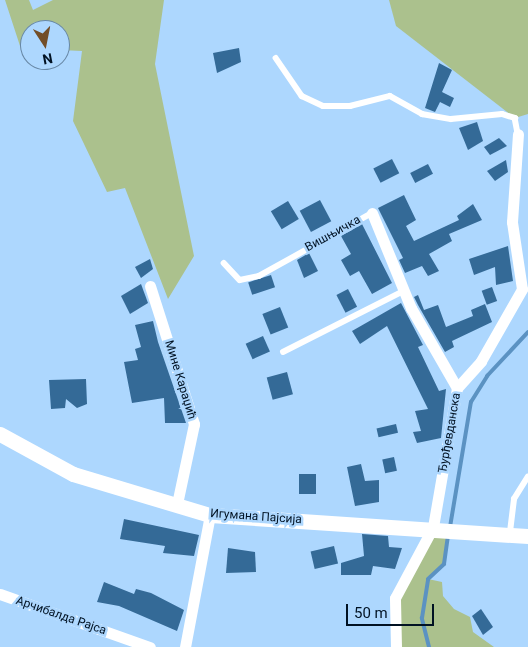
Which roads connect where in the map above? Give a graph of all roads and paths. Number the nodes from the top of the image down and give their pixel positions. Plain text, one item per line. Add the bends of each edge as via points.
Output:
1 (276, 58) dead end
2 (518, 134) joint
3 (372, 213) joint
4 (224, 263) dead end
5 (150, 286) dead end
6 (404, 291) junction
7 (283, 352) dead end
8 (457, 388) junction
9 (0, 434) edge
10 (528, 477) edge
11 (177, 504) junction
12 (210, 515) junction
13 (433, 527) junction
14 (510, 532) junction
15 (528, 536) edge
16 (0, 594) edge
17 (150, 647) edge
18 (185, 647) edge
19 (396, 647) edge

1 - 2 lane, Ђурђевданска via 302,96 323,106 350,106 390,96 422,114 451,119 502,114 515,118
2 - 8 street, Ђурђевданска via 512,222 522,289 481,361
3 - 4 lane, Вишњичка via 259,276 240,280
3 - 6 street, Вишњичка
5 - 11 street, Мине Караџић via 194,424
6 - 7 lane
6 - 8 street, Вишњичка
8 - 13 street, Ђурђевданска
9 - 11 street, Игумана Пајсија via 73,474
10 - 14 lane via 514,499
11 - 12 street, Игумана Пајсија
12 - 13 street, Игумана Пајсија
12 - 18 street
13 - 14 street, Игумана Пајсија
13 - 19 street, Ђурђевданска via 395,598
14 - 15 street, Игумана Пајсија
16 - 17 street, Арчибалда Рајса

